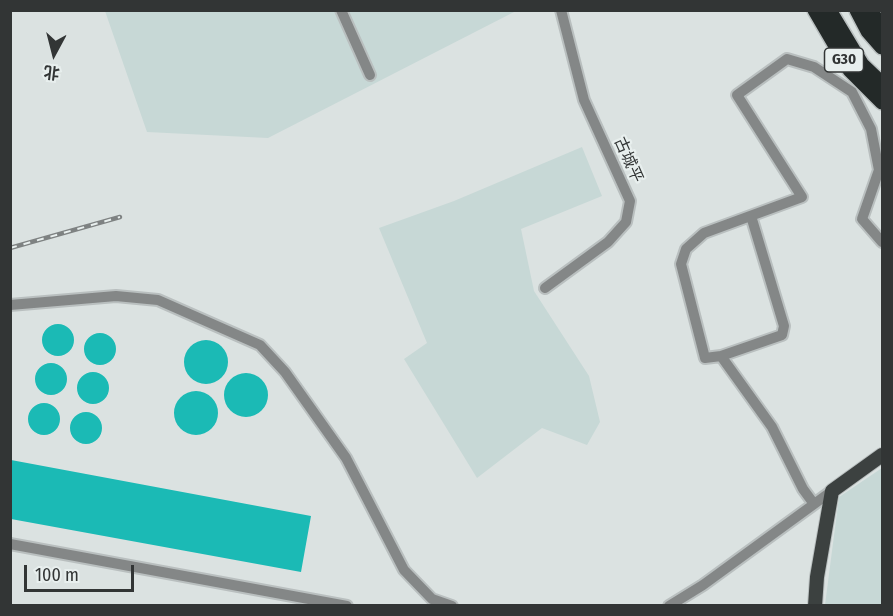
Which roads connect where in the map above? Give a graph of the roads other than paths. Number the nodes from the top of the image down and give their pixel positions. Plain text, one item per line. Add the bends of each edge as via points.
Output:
1 (340, 10) edge
2 (561, 10) edge
3 (815, 10) edge
4 (829, 10) edge
5 (857, 10) edge
6 (871, 10) edge
7 (882, 32) edge
8 (882, 47) edge
9 (370, 75) dead end
10 (882, 84) edge
11 (882, 102) edge
12 (751, 216) junction
13 (882, 242) edge
14 (545, 288) dead end
15 (10, 305) edge
16 (721, 356) junction
17 (882, 455) edge
18 (832, 491) junction
19 (814, 504) junction
20 (10, 544) edge
21 (347, 606) edge
22 (452, 606) edge
23 (669, 606) edge
24 (815, 606) edge

1 - 9 street
2 - 14 street, 古城平 via 584,100 630,201 626,222 608,242
3 - 11 highway, G30 via 850,70
4 - 10 highway, G30 via 862,65
5 - 8 highway
6 - 7 highway
12 - 13 street via 802,197 737,95 787,59 814,67 852,92 867,120 879,170 862,219
12 - 16 street via 783,326 782,335
12 - 16 street via 704,233 686,249 681,264 705,358
15 - 22 street via 116,296 158,300 260,345 285,372 346,458 404,570 432,599
16 - 19 street via 772,427
17 - 18 main road
18 - 19 street
18 - 24 main road
19 - 23 street
20 - 21 street

